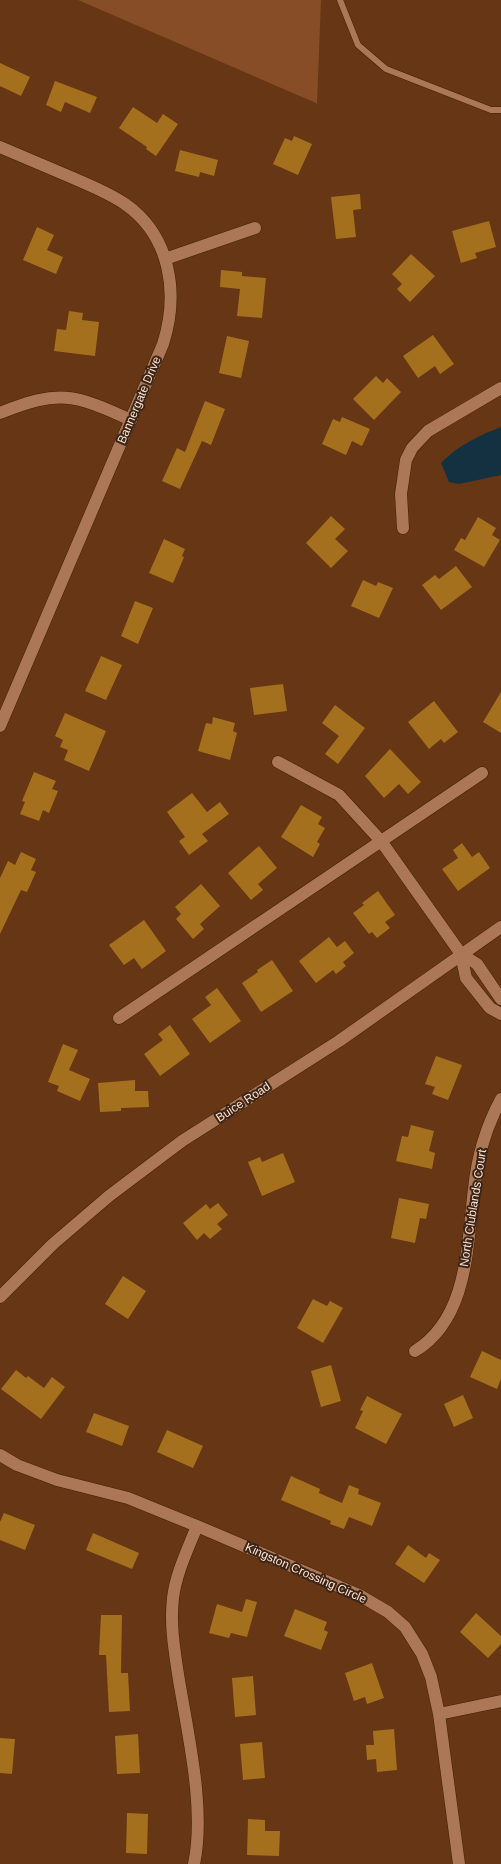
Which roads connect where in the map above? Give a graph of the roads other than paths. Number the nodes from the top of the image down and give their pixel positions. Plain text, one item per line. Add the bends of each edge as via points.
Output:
1 (340, 0) edge
2 (501, 110) edge
3 (0, 147) edge
4 (255, 228) dead end
5 (165, 259) junction
6 (501, 388) edge
7 (0, 413) edge
8 (131, 420) junction
9 (403, 528) dead end
10 (0, 726) edge
11 (278, 762) dead end
12 (482, 773) dead end
13 (381, 841) junction
14 (501, 927) edge
15 (462, 954) junction
16 (501, 999) edge
17 (501, 1014) edge
18 (119, 1018) dead end
19 (501, 1100) edge
20 (0, 1297) edge
21 (415, 1351) dead end
22 (0, 1455) edge
23 (197, 1526) junction
24 (501, 1701) edge
25 (439, 1714) junction
26 (194, 1864) edge
27 (459, 1864) edge

1 - 2 lane via 358,45 386,70 491,110
3 - 5 street, Bannergate Drive via 109,194 126,205 143,220
4 - 5 street
5 - 8 street, Bannergate Drive via 172,291 170,324
6 - 9 street via 428,431 412,448 406,460 401,494
7 - 8 street via 38,399 61,397 92,402
8 - 10 street, Bannergate Drive
11 - 13 street via 339,795
12 - 13 street
13 - 15 street
13 - 18 street
14 - 15 street, Buice Road
15 - 16 street via 477,964
15 - 17 street via 466,978 490,1008
15 - 20 street, Buice Road via 339,1041 182,1141 109,1196 53,1244
19 - 21 street, North Clublands Court via 484,1138 474,1188 468,1255 458,1291 440,1330 429,1343
22 - 23 street, Kingston Crossing Circle via 17,1465 57,1480 128,1498
23 - 25 street, Kingston Crossing Circle via 359,1595 388,1612 405,1627 422,1654 431,1677
23 - 26 street via 177,1577 172,1618 197,1794 198,1824
24 - 25 street
25 - 27 street, Kingston Crossing Circle

